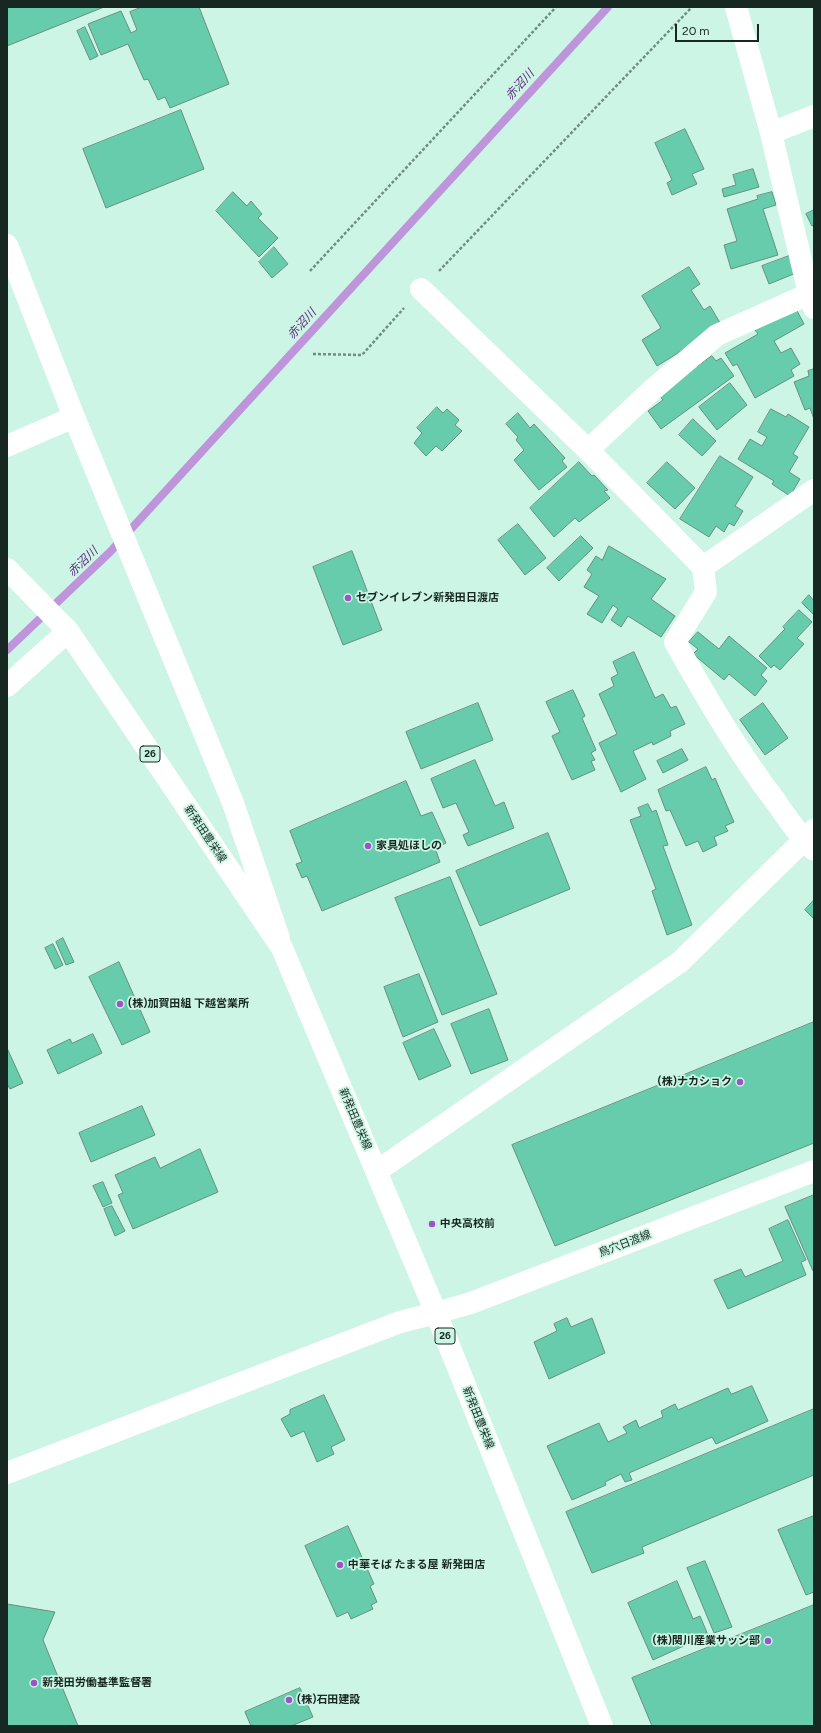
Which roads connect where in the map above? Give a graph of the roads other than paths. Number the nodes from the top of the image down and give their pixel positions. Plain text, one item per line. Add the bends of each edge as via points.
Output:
1 (736, 7) edge
2 (814, 116) edge
3 (771, 132) junction
4 (7, 245) edge
5 (421, 289) road end
6 (811, 301) edge
7 (74, 418) junction
8 (7, 446) edge
9 (588, 450) junction
10 (814, 490) edge
11 (703, 567) junction
12 (7, 569) edge
13 (68, 631) junction
14 (7, 686) edge
15 (811, 840) edge
16 (282, 948) junction
17 (814, 1170) edge
18 (377, 1171) junction
19 (436, 1313) junction
20 (7, 1473) edge
21 (602, 1726) edge

1 - 3 street
2 - 3 street
3 - 6 street
4 - 7 street
5 - 9 street
6 - 9 street via 717,335 651,391
7 - 8 street
7 - 16 street via 233,803
9 - 11 street
10 - 11 street
11 - 15 street via 706,592 675,642 760,782
12 - 13 street, 新発田豊栄線 / 26
13 - 14 street
13 - 16 street, 新発田豊栄線 / 26
15 - 18 street via 680,962
16 - 18 street, 新発田豊栄線 / 26
17 - 19 street, 鳥穴日渡線 via 471,1303
18 - 19 street, 新発田豊栄線 / 26
19 - 20 street, 鳥穴日渡線 via 400,1322
19 - 21 street, 新発田豊栄線 / 26

